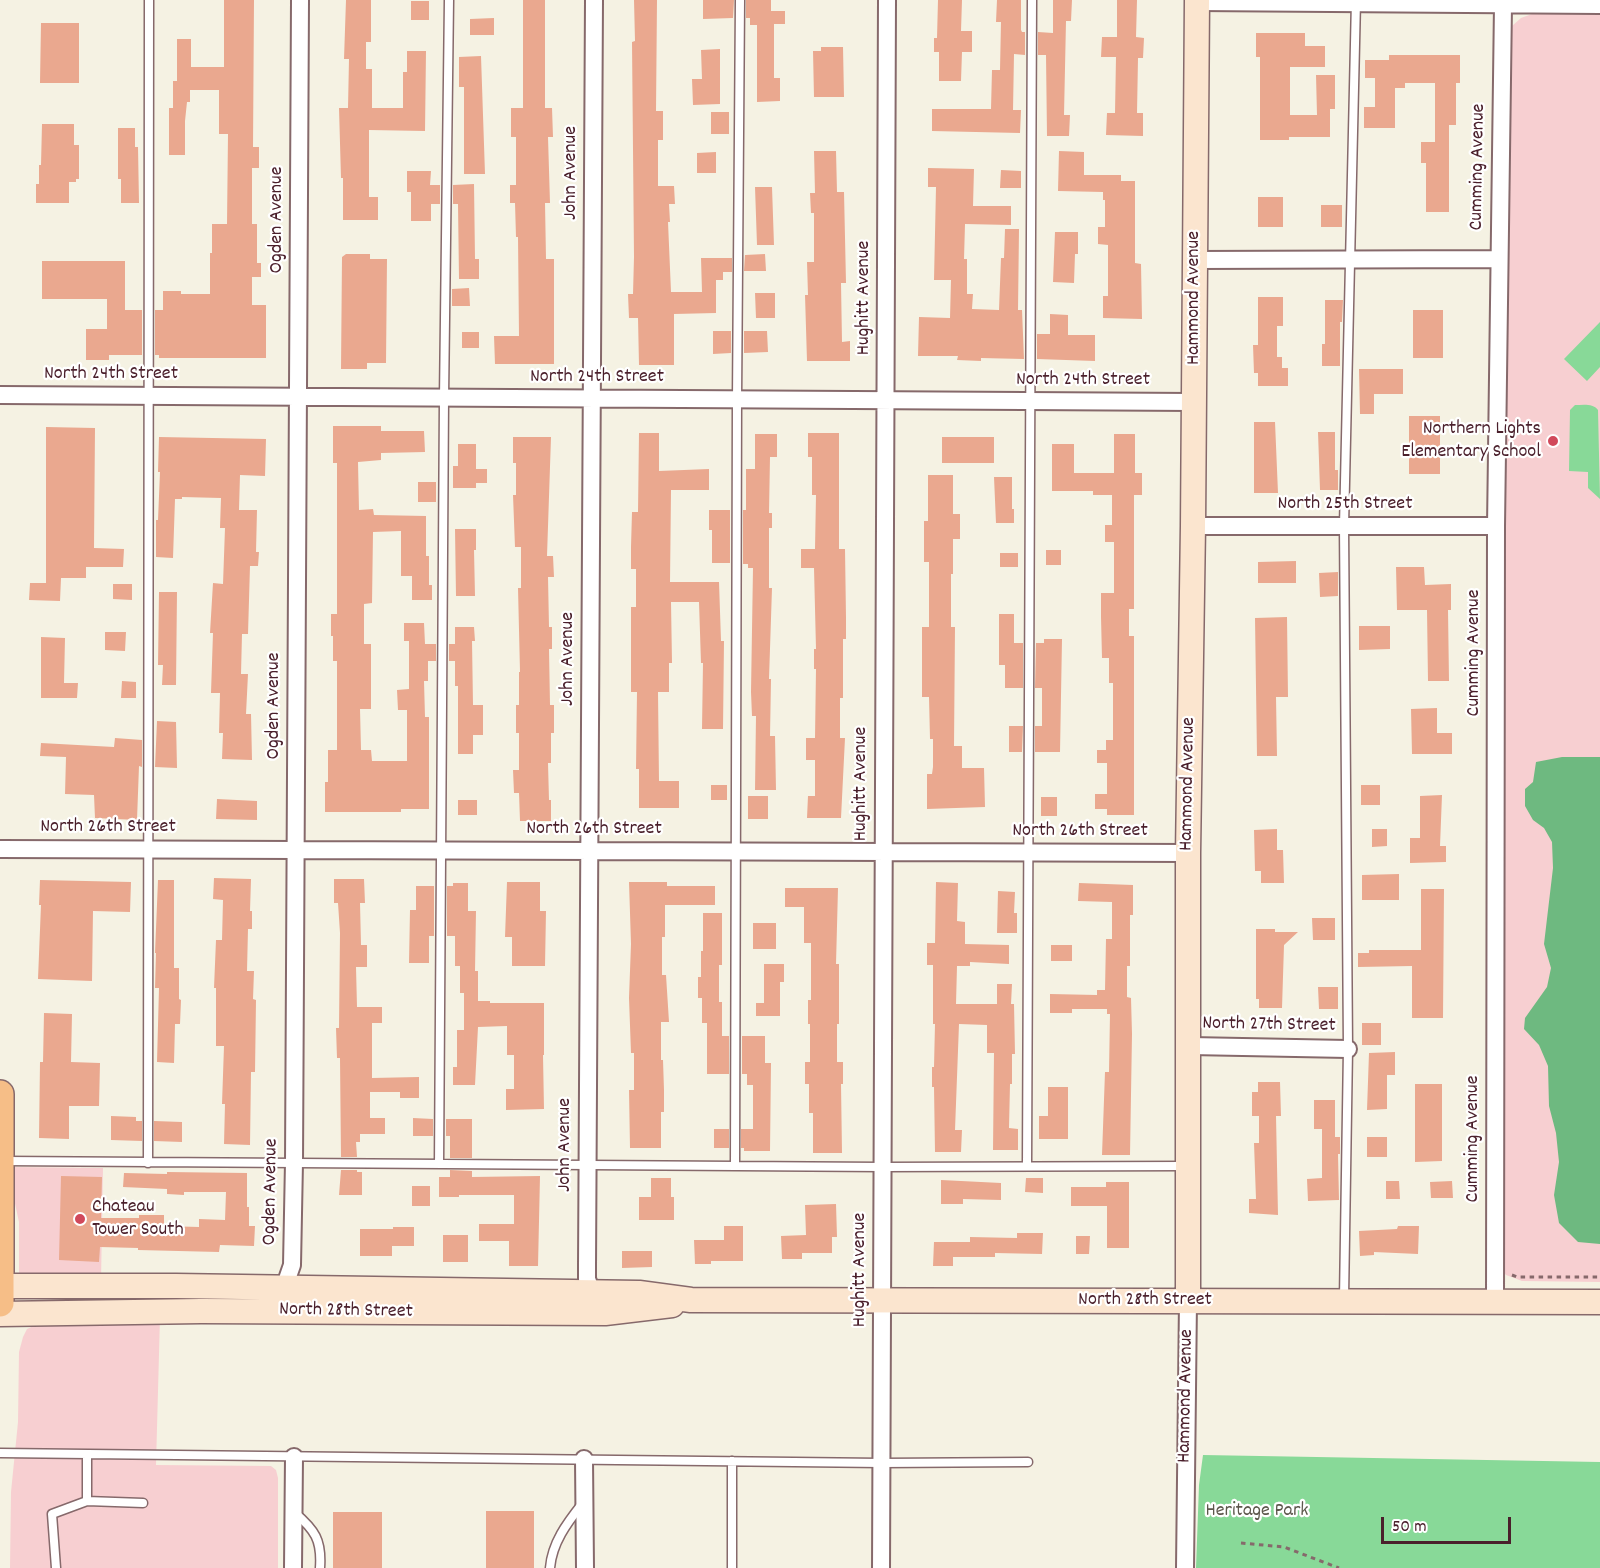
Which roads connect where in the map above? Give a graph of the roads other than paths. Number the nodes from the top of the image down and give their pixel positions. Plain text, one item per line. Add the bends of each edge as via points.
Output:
1 (149, 0) edge
2 (300, 0) edge
3 (449, 0) edge
4 (594, 0) edge
5 (740, 0) edge
6 (887, 0) edge
7 (1032, 0) edge
8 (1197, 1) edge
9 (1356, 2) edge
10 (1503, 5) junction
11 (1600, 5) edge
12 (1499, 259) junction
13 (1195, 260) junction
14 (1349, 260) junction
15 (0, 395) edge
16 (148, 396) junction
17 (298, 397) junction
18 (444, 398) junction
19 (592, 399) junction
20 (737, 399) junction
21 (886, 400) junction
22 (1029, 401) junction
23 (1194, 402) junction
24 (1193, 526) junction
25 (1344, 526) junction
26 (1496, 526) junction
27 (0, 849) edge
28 (147, 849) junction
29 (295, 850) junction
30 (442, 850) junction
31 (589, 851) junction
32 (736, 852) junction
33 (882, 852) junction
34 (1029, 853) junction
35 (1188, 853) junction
36 (1190, 1046) junction
37 (1348, 1049) junction
38 (0, 1094) edge
39 (0, 1161) edge
40 (294, 1162) junction
41 (148, 1163) junction
42 (439, 1164) junction
43 (586, 1164) junction
44 (735, 1165) junction
45 (1027, 1166) junction
46 (1188, 1166) junction
47 (883, 1167) junction
48 (0, 1286) edge
49 (284, 1288) junction
50 (591, 1293) junction
51 (691, 1300) junction
52 (1188, 1300) junction
53 (1344, 1301) junction
54 (882, 1302) junction
55 (1495, 1302) junction
56 (1600, 1302) edge
57 (0, 1303) edge
58 (167, 1311) junction
59 (605, 1313) junction
60 (0, 1314) edge
61 (0, 1453) edge
62 (87, 1454) junction
63 (294, 1456) junction
64 (584, 1460) junction
65 (732, 1461) junction
66 (1028, 1462) dead end
67 (882, 1463) junction
68 (87, 1502) junction
69 (584, 1502) junction
70 (143, 1503) dead end
71 (293, 1512) junction
72 (56, 1568) edge
73 (292, 1568) edge
74 (320, 1568) edge
75 (550, 1568) edge
76 (585, 1568) edge
77 (732, 1568) edge
78 (881, 1568) edge
79 (1185, 1568) edge

1 - 16 lane
2 - 17 street, Ogden Avenue
3 - 18 lane
4 - 19 street, John Avenue
5 - 20 lane
6 - 21 street, Hughitt Avenue
7 - 22 lane
8 - 9 street
8 - 13 main road, Hammond Avenue
9 - 10 street
9 - 14 lane
10 - 11 street
10 - 12 street, Cumming Avenue
12 - 14 street
12 - 26 street, Cumming Avenue
13 - 14 street
13 - 23 main road, Hammond Avenue
14 - 25 lane
15 - 16 street, North 24th Street
16 - 17 street, North 24th Street
16 - 28 lane
17 - 18 street, North 24th Street
17 - 29 street, Ogden Avenue
18 - 19 street, North 24th Street
18 - 30 lane
19 - 20 street, North 24th Street
19 - 31 street, John Avenue
20 - 21 street, North 24th Street
20 - 32 lane
21 - 22 street, North 24th Street
21 - 33 street, Hughitt Avenue
22 - 23 street, North 24th Street
22 - 34 lane
23 - 24 main road, Hammond Avenue
24 - 25 street, North 25th Street
24 - 35 main road, Hammond Avenue
25 - 26 street, North 25th Street
25 - 37 lane
26 - 55 street, Cumming Avenue
27 - 28 street, North 26th Street
28 - 29 street, North 26th Street
28 - 41 lane
29 - 30 street, North 26th Street
29 - 40 street, Ogden Avenue
30 - 31 street, North 26th Street
30 - 42 lane
31 - 32 street, North 26th Street
31 - 43 street, John Avenue
32 - 33 street, North 26th Street
32 - 44 lane
33 - 34 street, North 26th Street
33 - 47 street, Hughitt Avenue
34 - 35 street, North 26th Street
34 - 45 lane
35 - 36 main road, Hammond Avenue
36 - 37 street, North 27th Street
36 - 46 main road, Hammond Avenue
37 - 53 lane
38 - 39 main road
39 - 41 lane
39 - 48 main road
40 - 41 lane
40 - 42 lane
40 - 49 street, Ogden Avenue via 292,1265
42 - 43 lane
43 - 44 lane
43 - 50 street, John Avenue via 586,1265
44 - 47 lane
45 - 46 lane
45 - 47 lane
46 - 52 main road, Hammond Avenue
47 - 54 street, Hughitt Avenue
48 - 49 main road, North 28th Street
48 - 57 main road
49 - 50 main road, North 28th Street
49 - 58 street via 273,1298 262,1301 204,1301
50 - 51 main road, North 28th Street via 649,1294
50 - 59 street, John Avenue
51 - 54 main road, North 28th Street
51 - 59 main road, North 28th Street
52 - 53 main road, North 28th Street
52 - 54 main road, North 28th Street
52 - 79 street, Hammond Avenue
53 - 55 main road, North 28th Street
54 - 67 street, Hughitt Avenue
55 - 56 main road, North 28th Street
58 - 59 main road, North 28th Street
58 - 60 main road, North 28th Street
61 - 62 lane
62 - 63 lane
62 - 68 lane
63 - 64 lane
63 - 71 street
64 - 65 lane
64 - 69 street
65 - 67 lane
65 - 77 lane
66 - 67 lane
67 - 78 street, Hughitt Avenue
68 - 70 lane
68 - 72 lane via 52,1514
69 - 75 lane via 560,1534
69 - 76 street
71 - 73 street
71 - 74 lane via 315,1534

